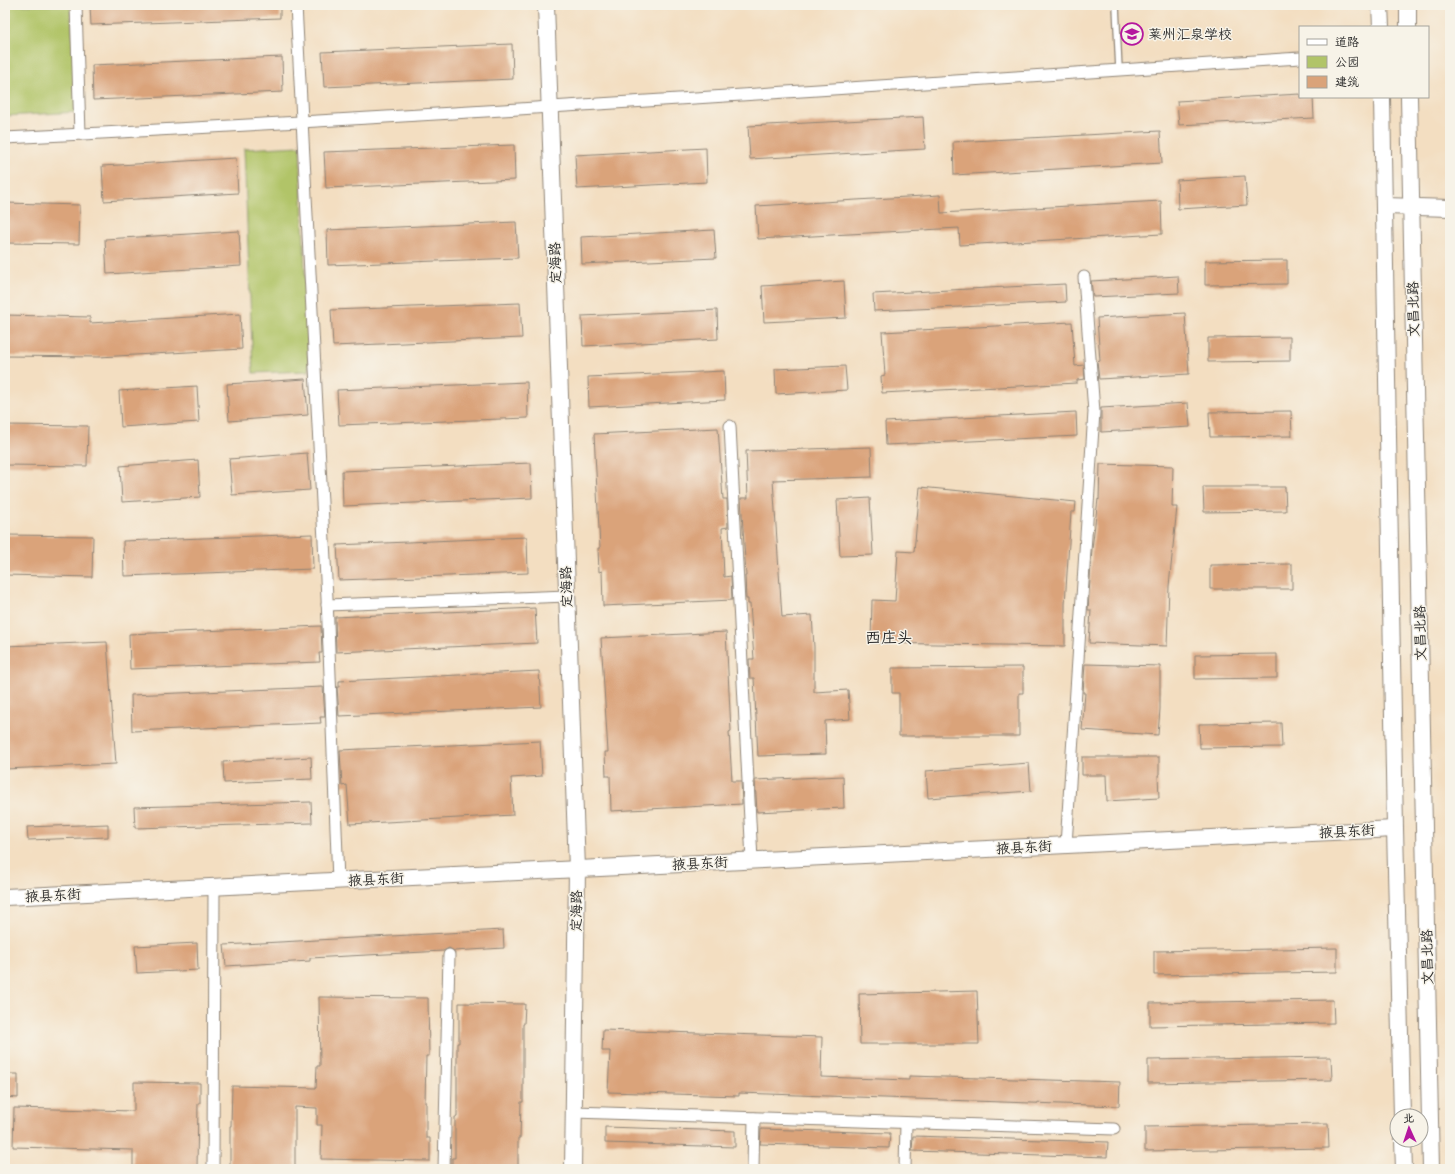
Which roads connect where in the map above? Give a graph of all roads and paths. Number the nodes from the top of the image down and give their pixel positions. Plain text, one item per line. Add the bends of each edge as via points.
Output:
1 (76, 5) edge
2 (296, 5) edge
3 (546, 5) edge
4 (1116, 5) edge
5 (1380, 5) edge
6 (1408, 5) edge
7 (1381, 26) edge
8 (1408, 26) edge
9 (1299, 58) edge
10 (1119, 70) junction
11 (1382, 98) edge
12 (1409, 98) edge
13 (549, 107) junction
14 (302, 122) junction
15 (80, 134) junction
16 (5, 138) edge
17 (1385, 206) junction
18 (1411, 206) junction
19 (1450, 208) edge
20 (1084, 277) dead end
21 (730, 426) dead end
22 (567, 596) junction
23 (327, 605) junction
24 (1395, 829) junction
25 (1066, 845) junction
26 (752, 860) junction
27 (577, 869) junction
28 (338, 881) junction
29 (214, 887) junction
30 (5, 897) edge
31 (450, 955) dead end
32 (1402, 1108) edge
33 (574, 1112) junction
34 (754, 1118) junction
35 (906, 1123) junction
36 (1114, 1129) dead end
37 (1403, 1148) edge
38 (213, 1169) edge
39 (444, 1169) edge
40 (573, 1169) edge
41 (753, 1169) edge
42 (905, 1169) edge
43 (1404, 1169) edge
44 (1432, 1169) edge

1 - 15 street
2 - 14 street
3 - 13 main road, 定海路
4 - 10 lane
5 - 7 main road
6 - 8 main road
9 - 10 street
10 - 13 street
11 - 17 main road, 文昌北路
12 - 18 main road, 文昌北路
13 - 14 street
13 - 22 main road, 定海路
14 - 15 street
14 - 23 street
15 - 16 street
17 - 18 main road
17 - 24 main road, 文昌北路
18 - 19 main road
18 - 44 main road, 文昌北路
20 - 25 street via 1094,412
21 - 26 street
22 - 23 street
22 - 27 main road, 定海路
23 - 28 street
24 - 25 main road, 掖县东街
24 - 32 main road, 文昌北路
25 - 26 main road, 掖县东街
26 - 27 main road, 掖县东街
27 - 28 main road, 掖县东街
27 - 33 main road, 定海路
28 - 29 main road, 掖县东街
29 - 30 main road, 掖县东街
29 - 38 street
31 - 39 street
33 - 34 street
33 - 40 main road, 定海路
34 - 35 street
34 - 41 street
35 - 36 street
35 - 42 street
37 - 43 main road

